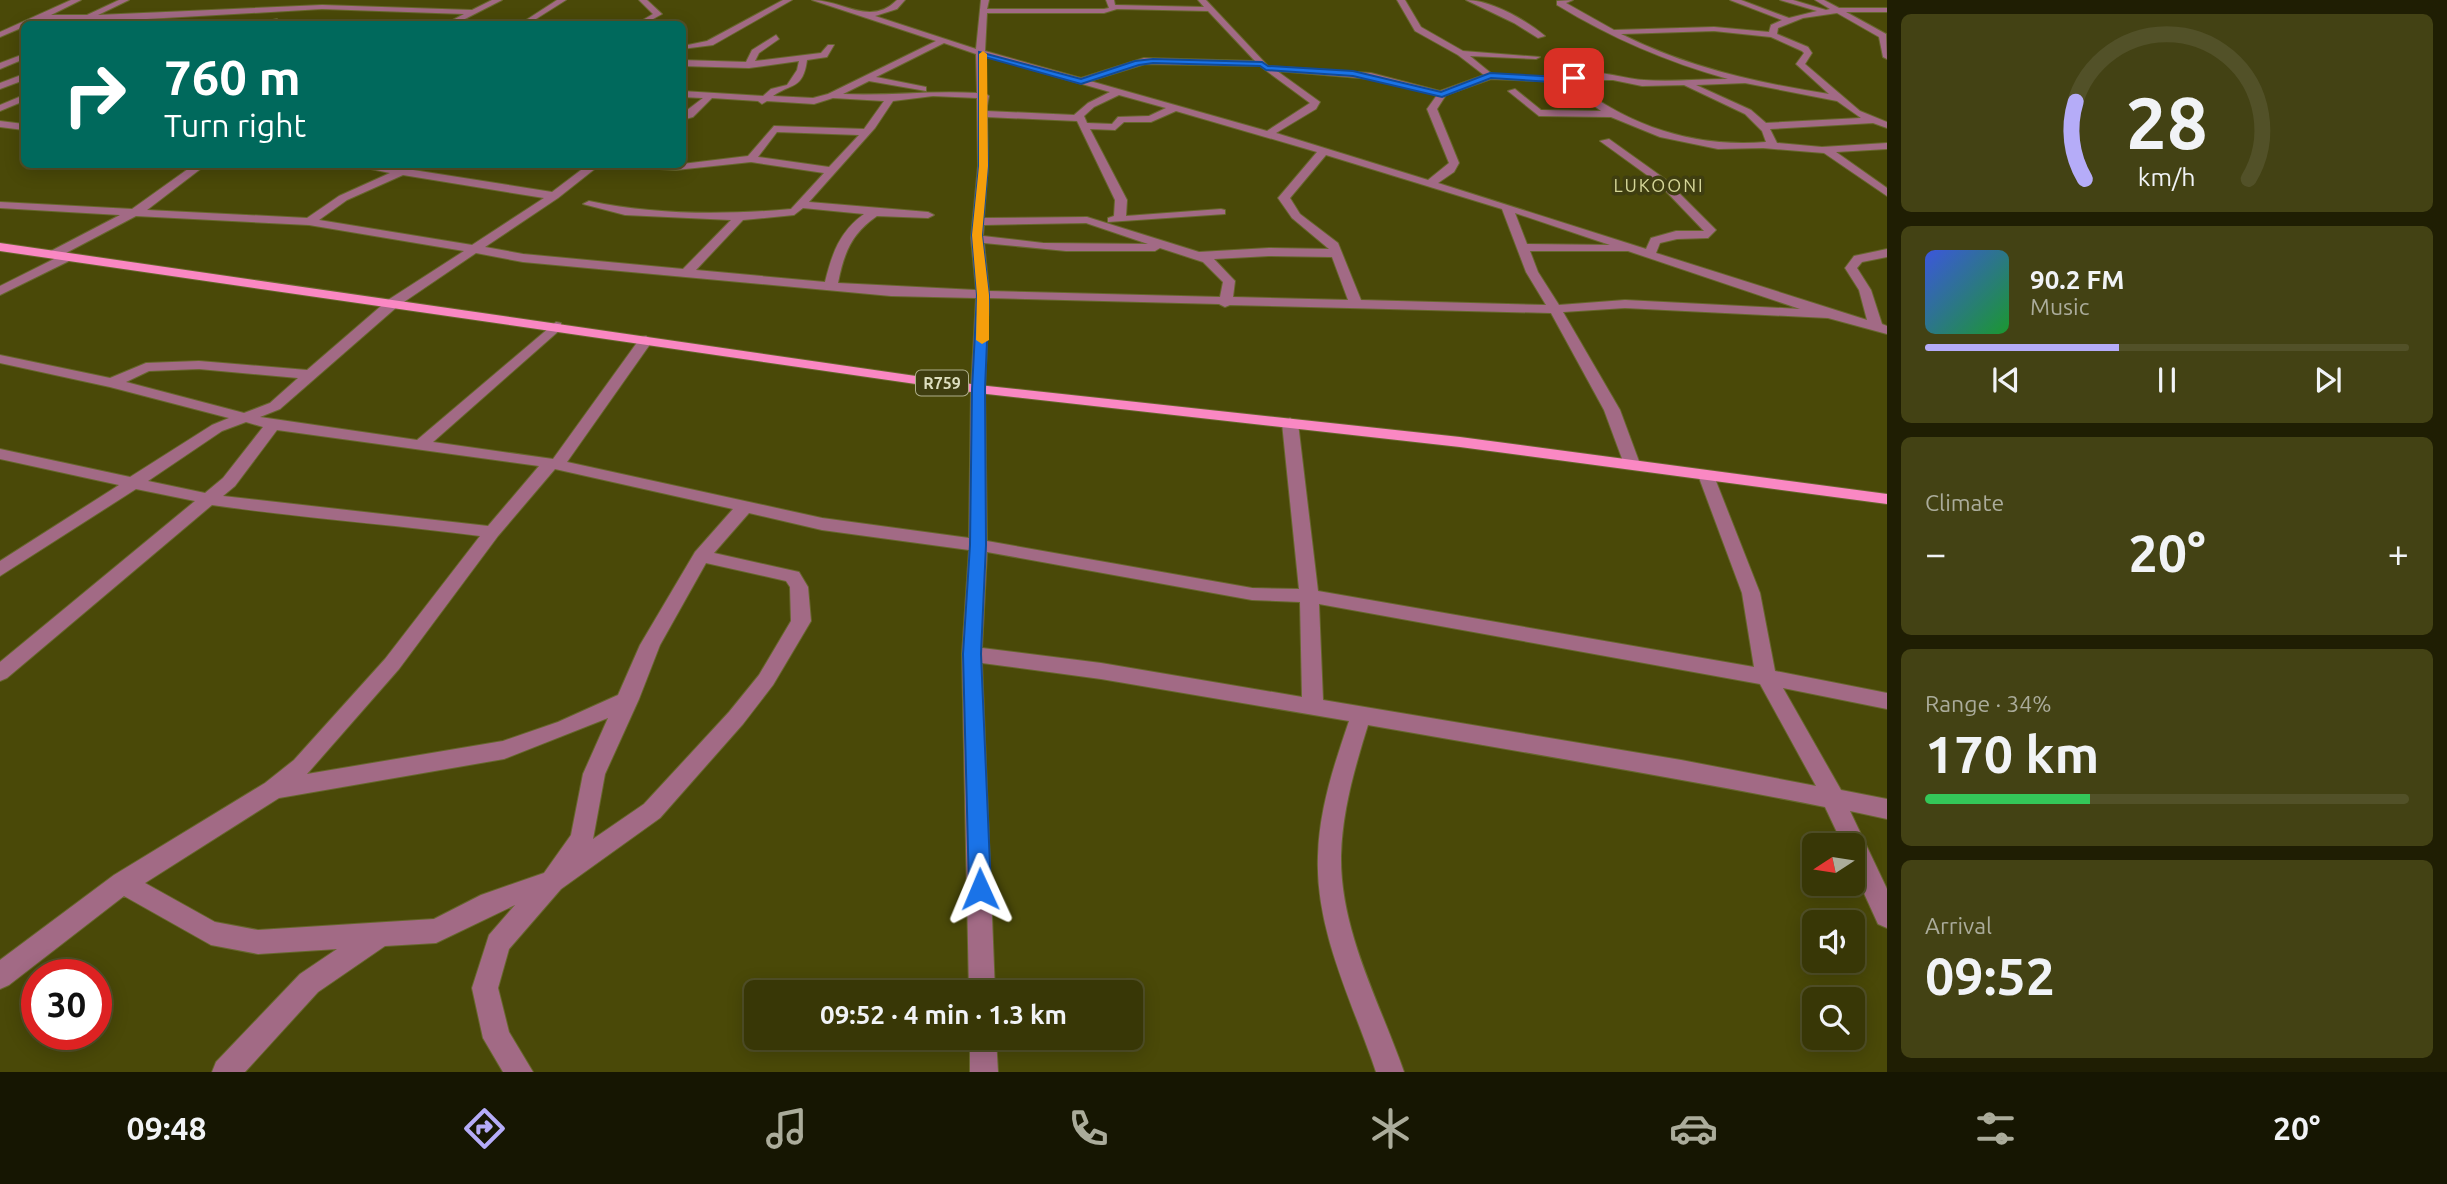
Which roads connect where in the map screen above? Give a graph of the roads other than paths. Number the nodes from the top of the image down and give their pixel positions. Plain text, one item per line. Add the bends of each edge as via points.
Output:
1 (77, 0) edge
2 (125, 0) edge
3 (250, 0) edge
4 (412, 0) edge
5 (498, 0) edge
6 (562, 0) edge
7 (643, 0) edge
8 (788, 0) edge
9 (901, 0) edge
10 (1202, 0) edge
11 (1401, 0) edge
12 (1470, 0) edge
13 (1569, 0) edge
14 (1734, 0) edge
15 (1784, 0) edge
16 (1819, 0) edge
17 (1879, 0) edge
18 (815, 2) edge
19 (1887, 2) edge
20 (1112, 4) edge
21 (984, 6) edge
22 (400, 9) junction
23 (1209, 9) junction
24 (1842, 10) junction
25 (1887, 10) edge
26 (1830, 11) junction
27 (476, 12) junction
28 (222, 13) junction
29 (869, 16) junction
30 (45, 17) junction
31 (84, 19) junction
32 (11, 20) dead end
33 (1788, 20) junction
34 (32, 21) joint
35 (81, 21) edge
36 (212, 21) edge
37 (388, 21) edge
38 (455, 21) edge
39 (529, 21) edge
40 (645, 21) edge
41 (21, 26) edge
42 (1613, 32) junction
43 (1773, 35) junction
44 (0, 36) edge
45 (1541, 36) dead end
46 (21, 37) edge
47 (776, 37) dead end
48 (946, 40) junction
49 (686, 46) edge
50 (831, 47) dead end
51 (982, 53) junction
52 (1461, 53) junction
53 (0, 57) edge
54 (1536, 57) dead end
55 (1887, 57) edge
56 (21, 58) edge
57 (21, 59) edge
58 (803, 60) junction
59 (686, 63) edge
60 (749, 65) junction
61 (0, 66) edge
62 (1264, 66) junction
63 (1490, 75) junction
64 (21, 78) edge
65 (866, 78) junction
66 (1567, 80) junction
67 (1081, 81) junction
68 (1742, 81) junction
69 (1687, 83) junction
70 (0, 88) edge
71 (1513, 91) dead end
72 (21, 92) edge
73 (1118, 92) junction
74 (933, 93) junction
75 (1442, 94) junction
76 (686, 95) edge
77 (835, 96) junction
78 (984, 96) junction
79 (708, 98) junction
80 (1838, 98) junction
81 (21, 99) edge
82 (890, 99) junction
83 (762, 101) junction
84 (0, 108) edge
85 (1174, 108) junction
86 (983, 114) junction
87 (1617, 114) junction
88 (686, 116) edge
89 (1872, 120) junction
90 (1081, 122) junction
91 (0, 124) edge
92 (1887, 125) edge
93 (1764, 126) junction
94 (21, 127) edge
95 (866, 132) junction
96 (1268, 134) junction
97 (1605, 141) dead end
98 (1765, 145) junction
99 (1887, 146) edge
100 (1826, 150) junction
101 (1324, 151) junction
102 (751, 159) junction
103 (686, 166) edge
104 (196, 168) edge
105 (376, 168) edge
106 (408, 168) edge
107 (591, 168) edge
108 (831, 171) junction
109 (401, 172) junction
110 (1860, 173) junction
111 (1887, 178) edge
112 (1429, 184) junction
113 (1887, 193) edge
114 (554, 196) junction
115 (589, 204) dead end
116 (0, 205) edge
117 (803, 205) junction
118 (1507, 207) junction
119 (1221, 212) dead end
120 (873, 213) junction
121 (133, 214) junction
122 (928, 215) dead end
123 (740, 217) junction
124 (1121, 219) junction
125 (1091, 221) junction
126 (309, 222) junction
127 (978, 222) junction
128 (977, 238) junction
129 (1169, 246) junction
130 (0, 247) edge
131 (1522, 247) junction
132 (476, 248) junction
133 (1634, 248) junction
134 (1337, 253) junction
135 (1650, 253) junction
136 (1887, 254) edge
137 (60, 256) junction
138 (1195, 257) junction
139 (688, 271) junction
140 (831, 286) junction
141 (0, 292) edge
142 (983, 295) junction
143 (393, 303) junction
144 (1225, 303) junction
145 (1356, 305) junction
146 (1554, 309) junction
147 (1829, 314) junction
148 (556, 326) junction
149 (1875, 327) edge
150 (646, 340) junction
151 (1887, 341) edge
152 (0, 359) edge
153 (310, 375) junction
154 (113, 383) junction
155 (978, 389) junction
156 (243, 419) junction
157 (1290, 423) junction
158 (273, 425) junction
159 (419, 446) junction
160 (0, 454) edge
161 (554, 464) junction
162 (1632, 464) junction
163 (1706, 475) junction
164 (132, 481) junction
165 (208, 499) junction
166 (1887, 499) edge
167 (744, 508) junction
168 (492, 532) junction
169 (978, 545) junction
170 (701, 556) junction
171 (0, 570) edge
172 (1309, 596) junction
173 (972, 654) junction
174 (0, 673) edge
175 (1768, 678) junction
176 (629, 699) junction
177 (1887, 701) edge
178 (1313, 707) junction
179 (1362, 715) junction
180 (273, 790) junction
181 (1831, 798) junction
182 (1887, 808) edge
183 (552, 881) junction
184 (123, 883) junction
185 (1887, 916) edge
186 (383, 933) junction
187 (0, 976) edge
188 (982, 980) edge
189 (983, 1050) edge
190 (226, 1072) edge
191 (519, 1072) edge
192 (984, 1072) edge
193 (1390, 1072) edge

1 - 30 street
2 - 31 street
3 - 28 street
4 - 22 street
5 - 27 street
6 - 39 street
7 - 40 street via 658,14
8 - 49 street via 710,43
9 - 29 street
10 - 23 street
11 - 52 street via 1418,29
12 - 45 street
13 - 42 street via 1560,3
14 - 33 street
15 - 26 street
16 - 24 street
17 - 19 street
18 - 29 street
20 - 21 street via 1104,11
20 - 23 street
21 - 51 street
22 - 27 street
22 - 28 street via 322,7
22 - 37 street
23 - 62 street
24 - 25 street
24 - 26 street
24 - 55 street via 1883,36
26 - 33 street
27 - 38 street
28 - 31 street
28 - 36 street
29 - 48 street
30 - 31 street
30 - 34 street
31 - 35 street
32 - 34 street
33 - 43 street via 1773,27
41 - 44 street
42 - 43 street via 1714,29
42 - 68 street via 1676,60
43 - 80 street via 1805,49 1802,68
44 - 46 street
47 - 60 street via 755,52
48 - 51 street
48 - 65 street
50 - 58 street via 824,55
51 - 67 street
51 - 78 street
52 - 54 street
52 - 63 street
53 - 56 street
57 - 61 street
58 - 60 street
58 - 83 street via 790,87 774,91
59 - 60 street
62 - 67 street via 1144,61
62 - 75 street via 1371,76
62 - 96 street via 1317,105
63 - 66 street
63 - 75 street
64 - 70 street
65 - 74 street
65 - 77 street
66 - 69 street via 1612,77
66 - 87 street
67 - 73 street
68 - 69 street
68 - 80 street
69 - 93 street via 1743,108
70 - 72 street
71 - 87 street via 1539,113
73 - 85 street
73 - 90 street via 1091,105
74 - 78 street
74 - 82 street
75 - 112 street via 1432,109 1454,163
76 - 79 street
77 - 82 street
77 - 83 street via 799,103
78 - 86 street
79 - 83 street
79 - 88 street
80 - 89 street
81 - 84 street
82 - 95 street
85 - 90 street via 1151,119 1121,119 1115,127
85 - 96 street
86 - 90 street
86 - 127 street
87 - 98 street via 1659,135 1682,140
89 - 92 street
89 - 93 street
90 - 124 street via 1121,200
91 - 94 street
93 - 98 street via 1772,144
95 - 102 street via 774,129
95 - 108 street
96 - 101 street
97 - 135 street via 1642,165 1710,230 1655,241
98 - 100 street
99 - 100 street
100 - 110 street
101 - 112 street
101 - 134 street via 1284,198 1296,216
102 - 103 street
102 - 108 street
104 - 121 street
105 - 109 street
106 - 109 street
107 - 114 street
108 - 117 street
109 - 114 street
109 - 126 street via 342,198
110 - 111 street
110 - 113 street
112 - 118 street
114 - 132 street
115 - 123 street via 625,212
116 - 121 street
117 - 120 street
117 - 123 street via 794,212
118 - 131 street
118 - 133 street
119 - 124 street
120 - 122 street
120 - 140 street via 846,235
121 - 126 street
121 - 137 street
123 - 139 street
124 - 125 street
125 - 127 street
125 - 129 street
126 - 132 street
127 - 128 street
128 - 129 street via 1064,248
128 - 142 street
129 - 138 street
130 - 137 main road, R759
131 - 133 street
131 - 146 street
132 - 139 street via 523,258
132 - 143 street
133 - 135 street
134 - 138 street
134 - 145 street
135 - 147 street
136 - 149 street via 1858,259 1851,268 1865,290
137 - 141 street
137 - 143 main road, R759
138 - 144 street via 1212,262 1228,279
139 - 140 street
140 - 142 street
142 - 144 street
142 - 155 street
143 - 148 main road, R759
143 - 153 street
144 - 145 street
145 - 146 street
146 - 147 street via 1625,304
146 - 162 street via 1612,410
147 - 149 street
148 - 150 main road, R759
148 - 159 street
149 - 151 street
150 - 155 main road, R759
150 - 161 street
152 - 154 street
153 - 154 street via 199,365 146,367
153 - 156 street via 275,406
154 - 156 street
155 - 157 main road, R759
155 - 169 street
156 - 158 street
156 - 164 street via 217,428
157 - 162 main road, R759
157 - 172 street
158 - 159 street
158 - 165 street via 229,482
159 - 161 street
160 - 164 street
161 - 167 street
161 - 168 street
162 - 163 main road, R759
163 - 166 main road, R759
163 - 175 street via 1751,593
164 - 165 street
164 - 171 street
165 - 168 street
165 - 174 street
167 - 169 street via 822,524
167 - 170 street
168 - 180 street via 444,599 332,736
169 - 172 street via 1252,594
169 - 173 street
170 - 176 street via 650,645
170 - 183 street via 793,576 799,587 801,621 759,690 652,811
172 - 175 street
172 - 178 street
173 - 178 street
173 - 188 street
175 - 177 street
175 - 181 street
176 - 180 street via 504,750
176 - 183 street via 594,774 582,838
178 - 179 street
179 - 181 street
179 - 193 street via 1338,793 1331,884 1341,930
180 - 184 street
181 - 182 street
181 - 185 street
183 - 186 street via 490,903 436,932
183 - 191 street via 498,943 485,988 497,1038
184 - 186 street via 211,933 258,942
184 - 187 street
186 - 190 street via 309,984
189 - 192 street

